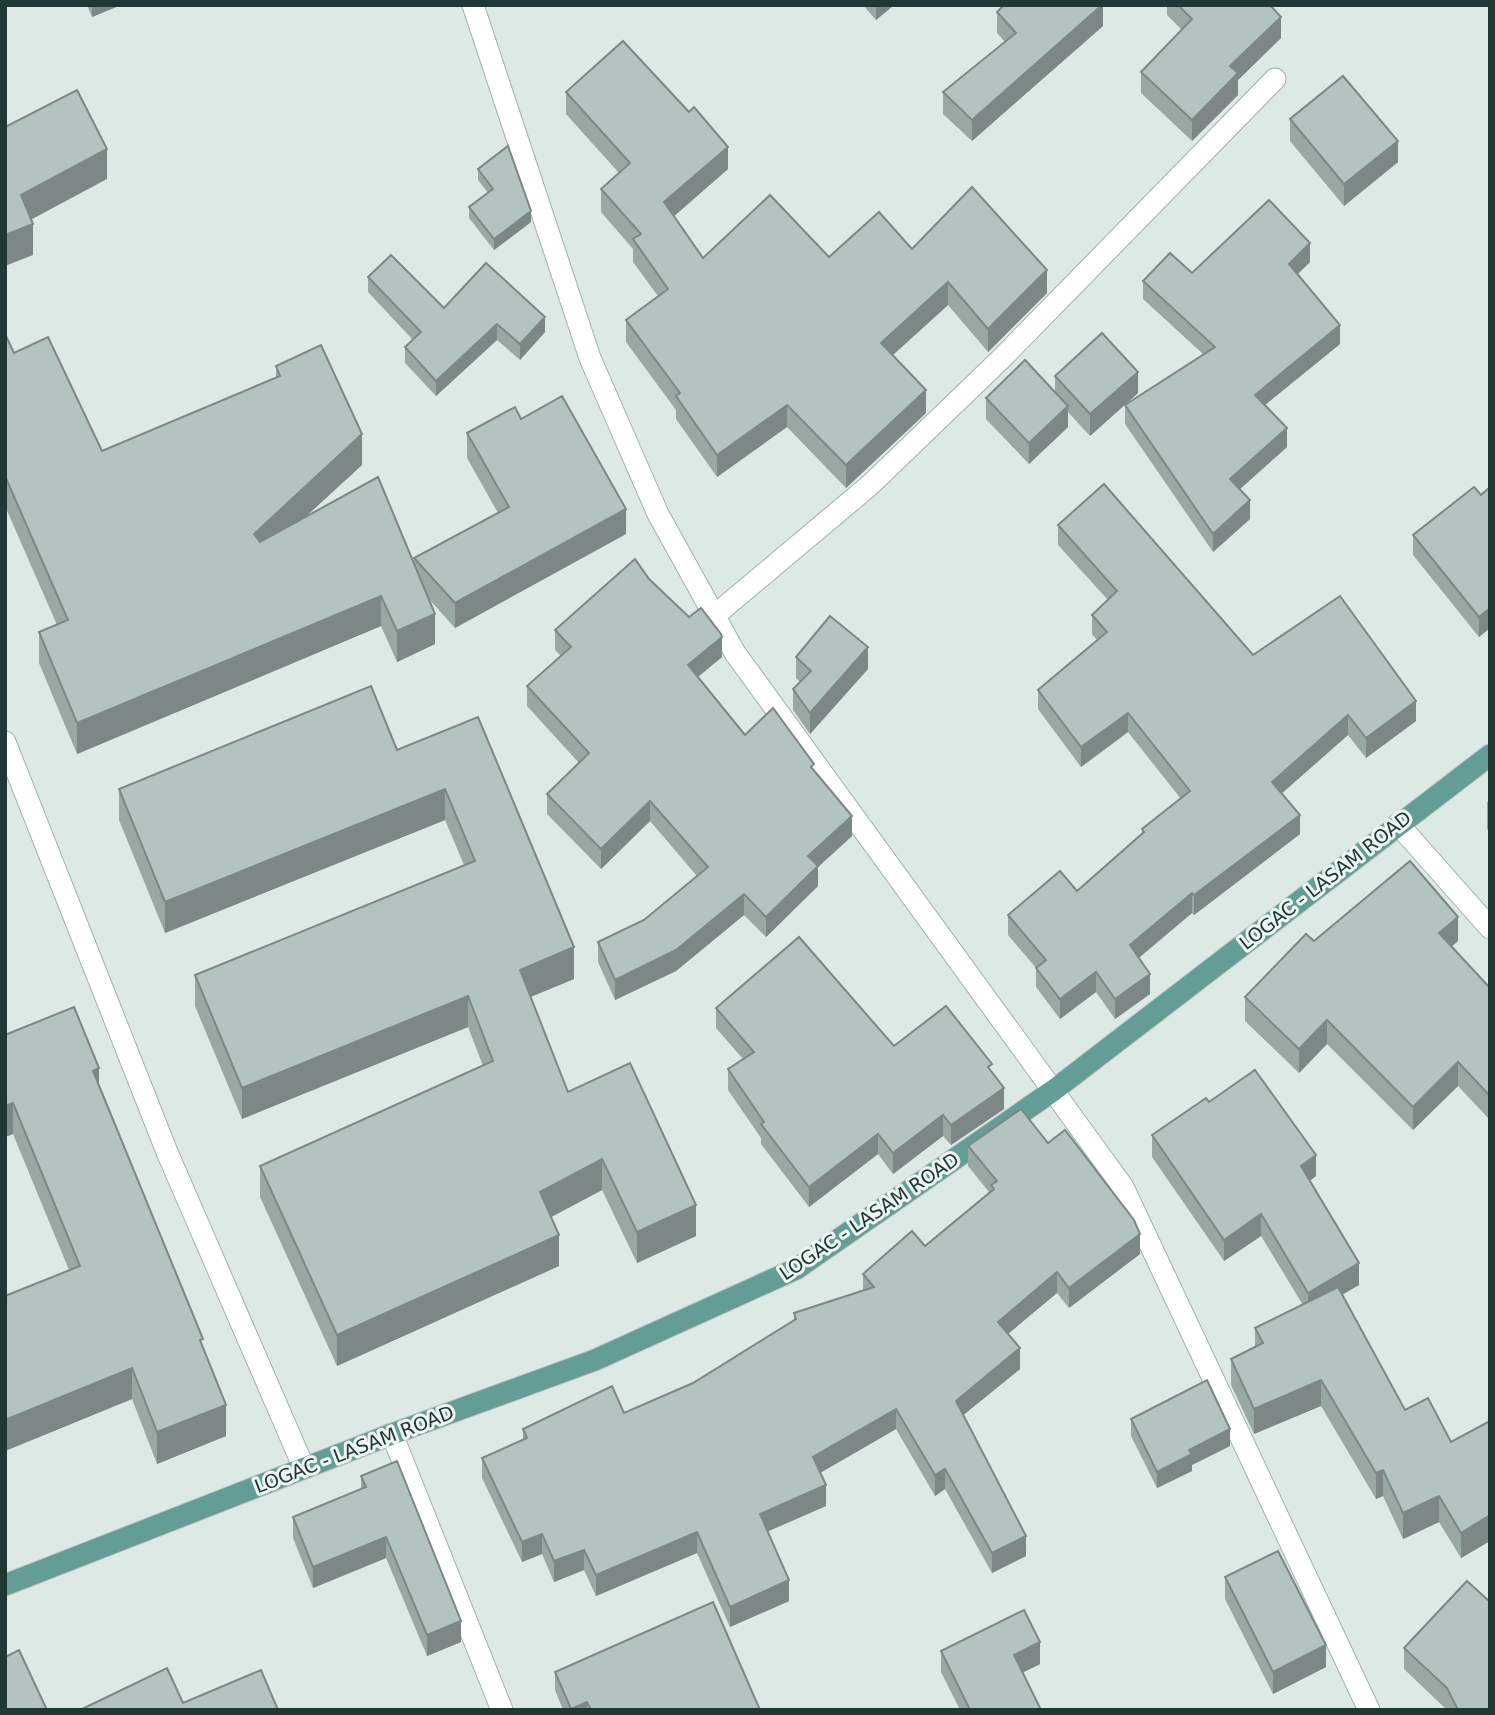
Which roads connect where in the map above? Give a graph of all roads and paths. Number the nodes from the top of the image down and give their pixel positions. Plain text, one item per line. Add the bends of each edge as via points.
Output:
1 (473, 5) edge
2 (1275, 79) dead end
3 (714, 616) junction
4 (5, 742) edge
5 (1490, 755) edge
6 (1398, 824) junction
7 (1490, 928) edge
8 (1054, 1090) junction
9 (392, 1434) junction
10 (304, 1468) junction
11 (5, 1585) edge
12 (502, 1710) edge
13 (1368, 1710) edge

1 - 3 street via 590,358 658,514
2 - 3 street via 880,476
3 - 8 street via 735,653
4 - 10 street via 167,1152
5 - 6 main road, LOGAC - LASAM ROAD
6 - 7 street
6 - 8 main road, LOGAC - LASAM ROAD
8 - 9 main road, LOGAC - LASAM ROAD via 796,1269 595,1360
8 - 13 street via 1123,1187
9 - 10 main road, LOGAC - LASAM ROAD
9 - 12 street
10 - 11 main road, LOGAC - LASAM ROAD

